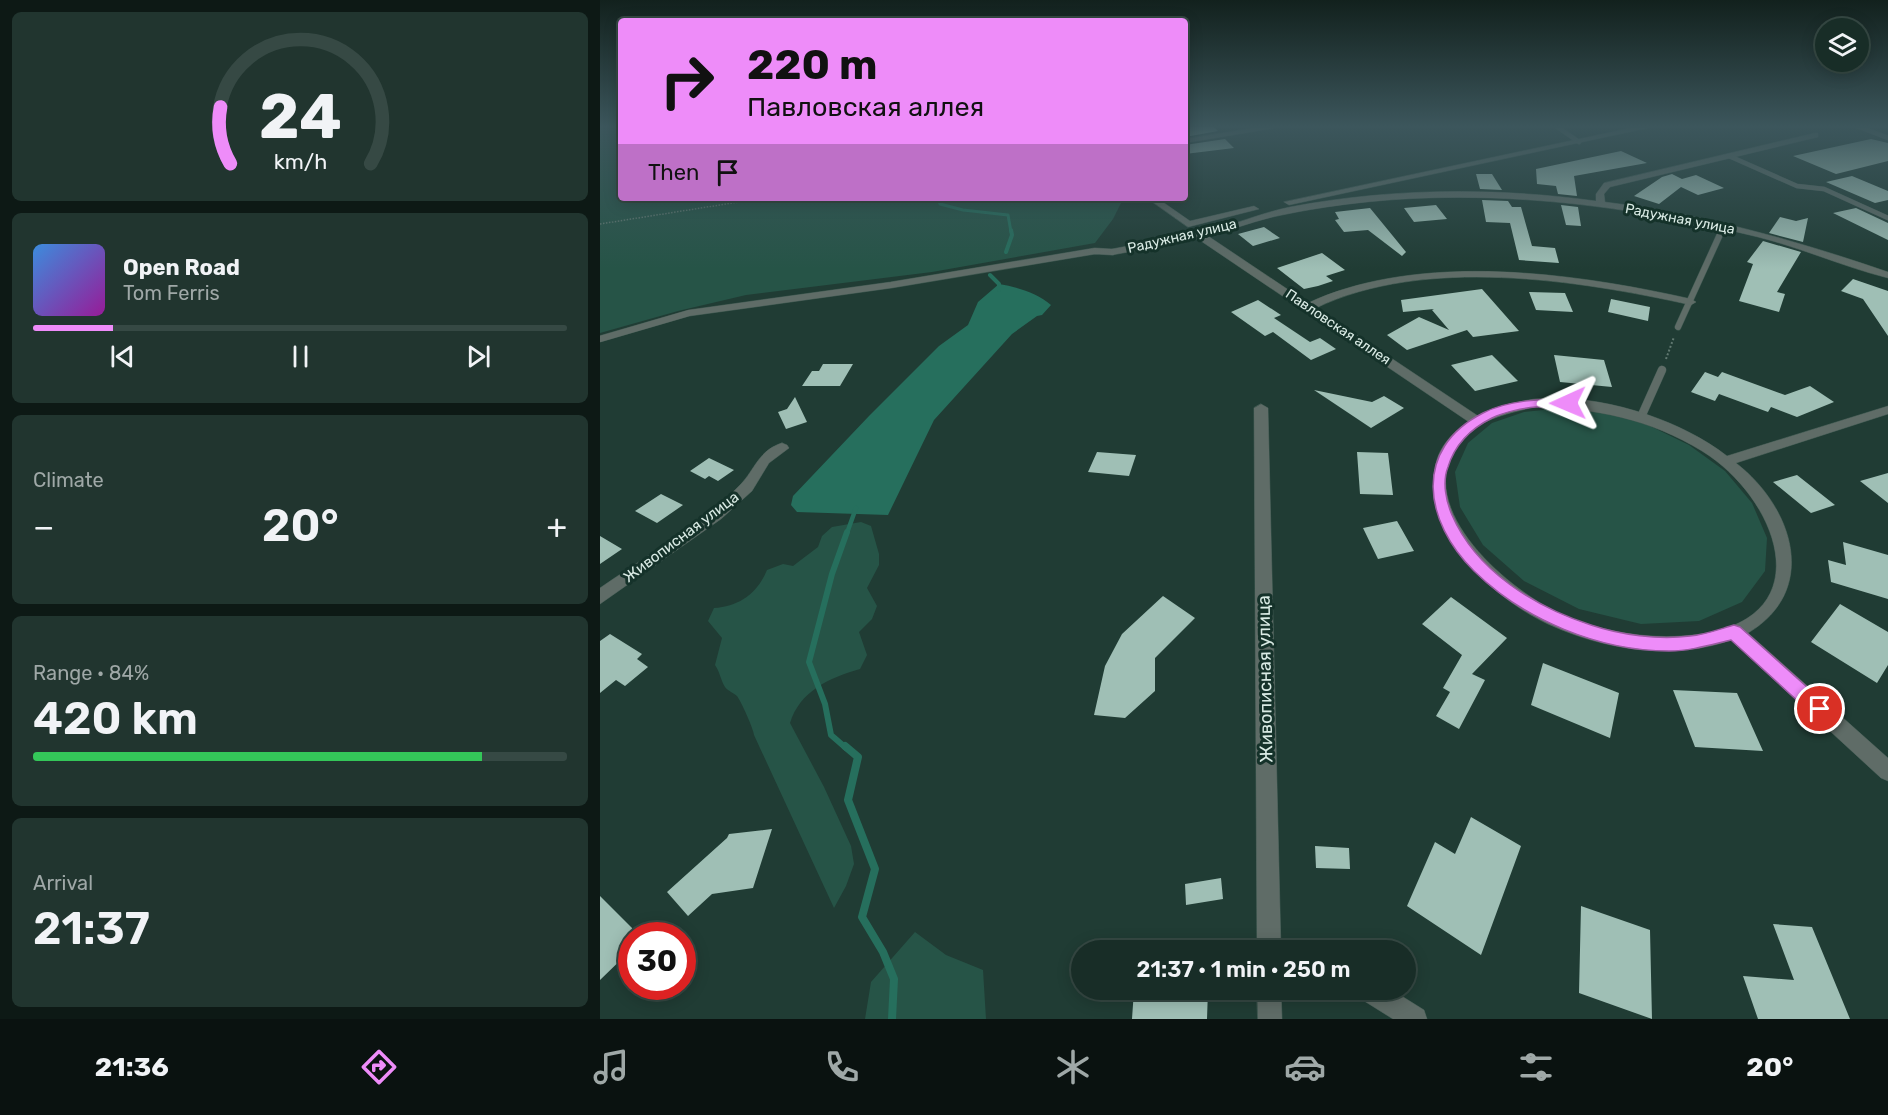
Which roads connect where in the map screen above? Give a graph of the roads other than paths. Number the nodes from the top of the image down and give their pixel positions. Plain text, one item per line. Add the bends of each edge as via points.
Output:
1 (1429, 174) edge
2 (1655, 174) edge
3 (1769, 174) edge
4 (1155, 201) edge
5 (1600, 204) junction
6 (1888, 218) edge
7 (1723, 226) junction
8 (1199, 236) junction
9 (1112, 252) joint
10 (1888, 275) edge
11 (1691, 302) junction
12 (1309, 307) junction
13 (1678, 327) road end
14 (600, 339) edge
15 (1662, 370) road end
16 (1261, 408) dead end
17 (1888, 410) edge
18 (1641, 417) junction
19 (1477, 421) junction
20 (782, 448) dead end
21 (1724, 462) junction
22 (600, 597) edge
23 (1734, 632) junction
24 (1888, 771) edge
25 (1269, 940) edge
26 (1269, 1000) edge
27 (1386, 1000) edge
28 (1270, 1019) edge
29 (1415, 1019) edge

1 - 4 street via 1188,224
2 - 5 street via 1607,185 1600,194
3 - 6 lane via 1797,186 1824,189
5 - 7 street, Радужная улица
5 - 8 street, Радужная улица via 1479,194 1370,199 1267,215
7 - 10 street, Радужная улица
7 - 11 lane
8 - 9 street, Радужная улица
8 - 12 street, Павловская аллея
9 - 14 lane via 1095,251 688,313
11 - 12 street via 1587,281 1466,273 1343,292
11 - 13 lane
12 - 19 street, Павловская аллея
15 - 18 lane
16 - 25 street, Живописная улица
17 - 21 street
18 - 19 street via 1604,407 1551,402 1510,408
18 - 21 street via 1684,436
19 - 23 street via 1447,449 1438,474 1438,489 1454,536 1497,583 1539,611 1589,632 1615,638 1667,644 1703,641
20 - 22 street, Живописная улица via 764,460 747,487 716,515
21 - 23 street via 1765,504 1785,553 1782,584 1775,599 1751,623
23 - 24 street
26 - 28 street
27 - 29 street

